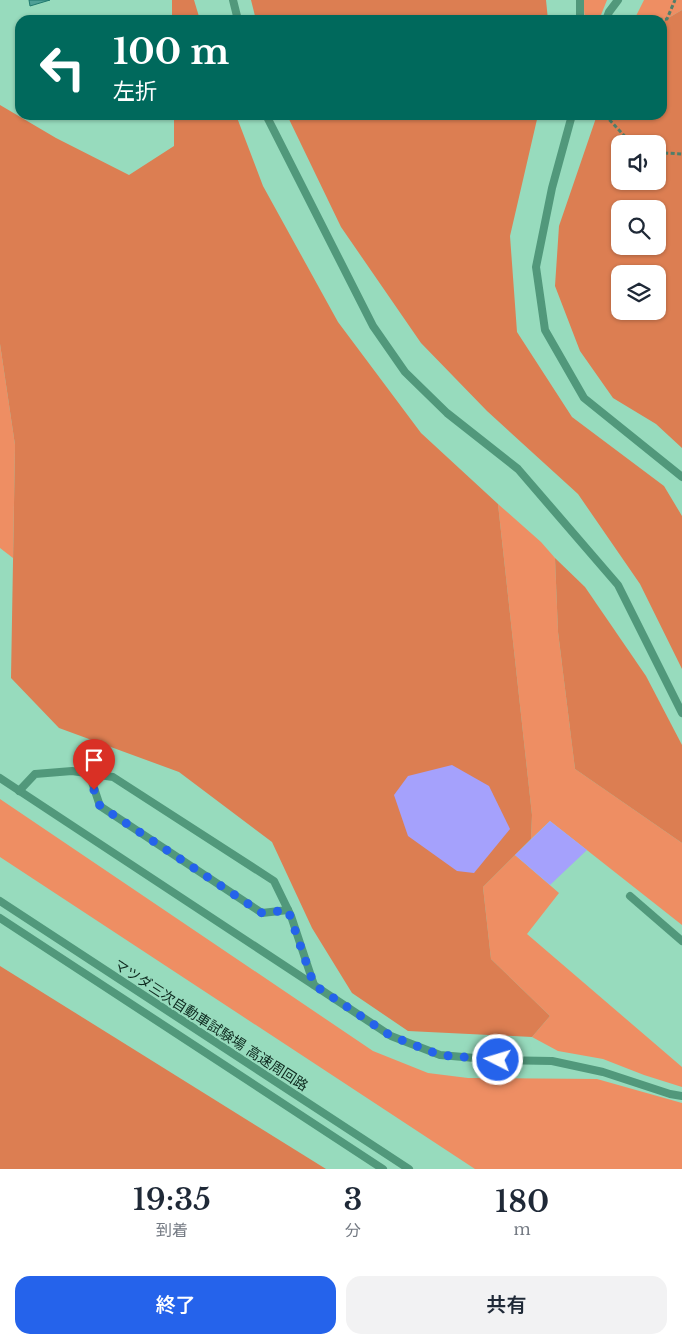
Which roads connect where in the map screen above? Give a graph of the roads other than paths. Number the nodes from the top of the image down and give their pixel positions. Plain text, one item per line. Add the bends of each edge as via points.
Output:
1 (233, 0) edge
2 (580, 0) edge
3 (618, 0) edge
4 (237, 15) edge
5 (580, 15) edge
6 (608, 15) edge
7 (269, 120) edge
8 (571, 120) edge
9 (682, 476) edge
10 (682, 712) edge
11 (89, 773) junction
12 (0, 778) edge
13 (19, 791) junction
14 (630, 896) dead end
15 (0, 901) edge
16 (288, 910) junction
17 (0, 918) edge
18 (682, 941) edge
19 (314, 985) junction
20 (682, 1096) edge
21 (383, 1169) edge
22 (409, 1169) edge

1 - 4 lane
2 - 5 lane
3 - 6 lane
7 - 10 lane via 373,326 405,372 447,413 518,469 618,585
8 - 9 lane via 552,188 536,267 545,330 584,398
11 - 13 lane via 35,774
11 - 16 lane via 113,776 274,881
11 - 16 lane via 100,806 262,913
12 - 13 lane
13 - 19 lane
14 - 18 lane
15 - 22 lane, マツダ三次自動車試験場 高速周回路
16 - 19 lane
17 - 21 lane
19 - 20 lane via 391,1036 440,1055 552,1061 603,1072

